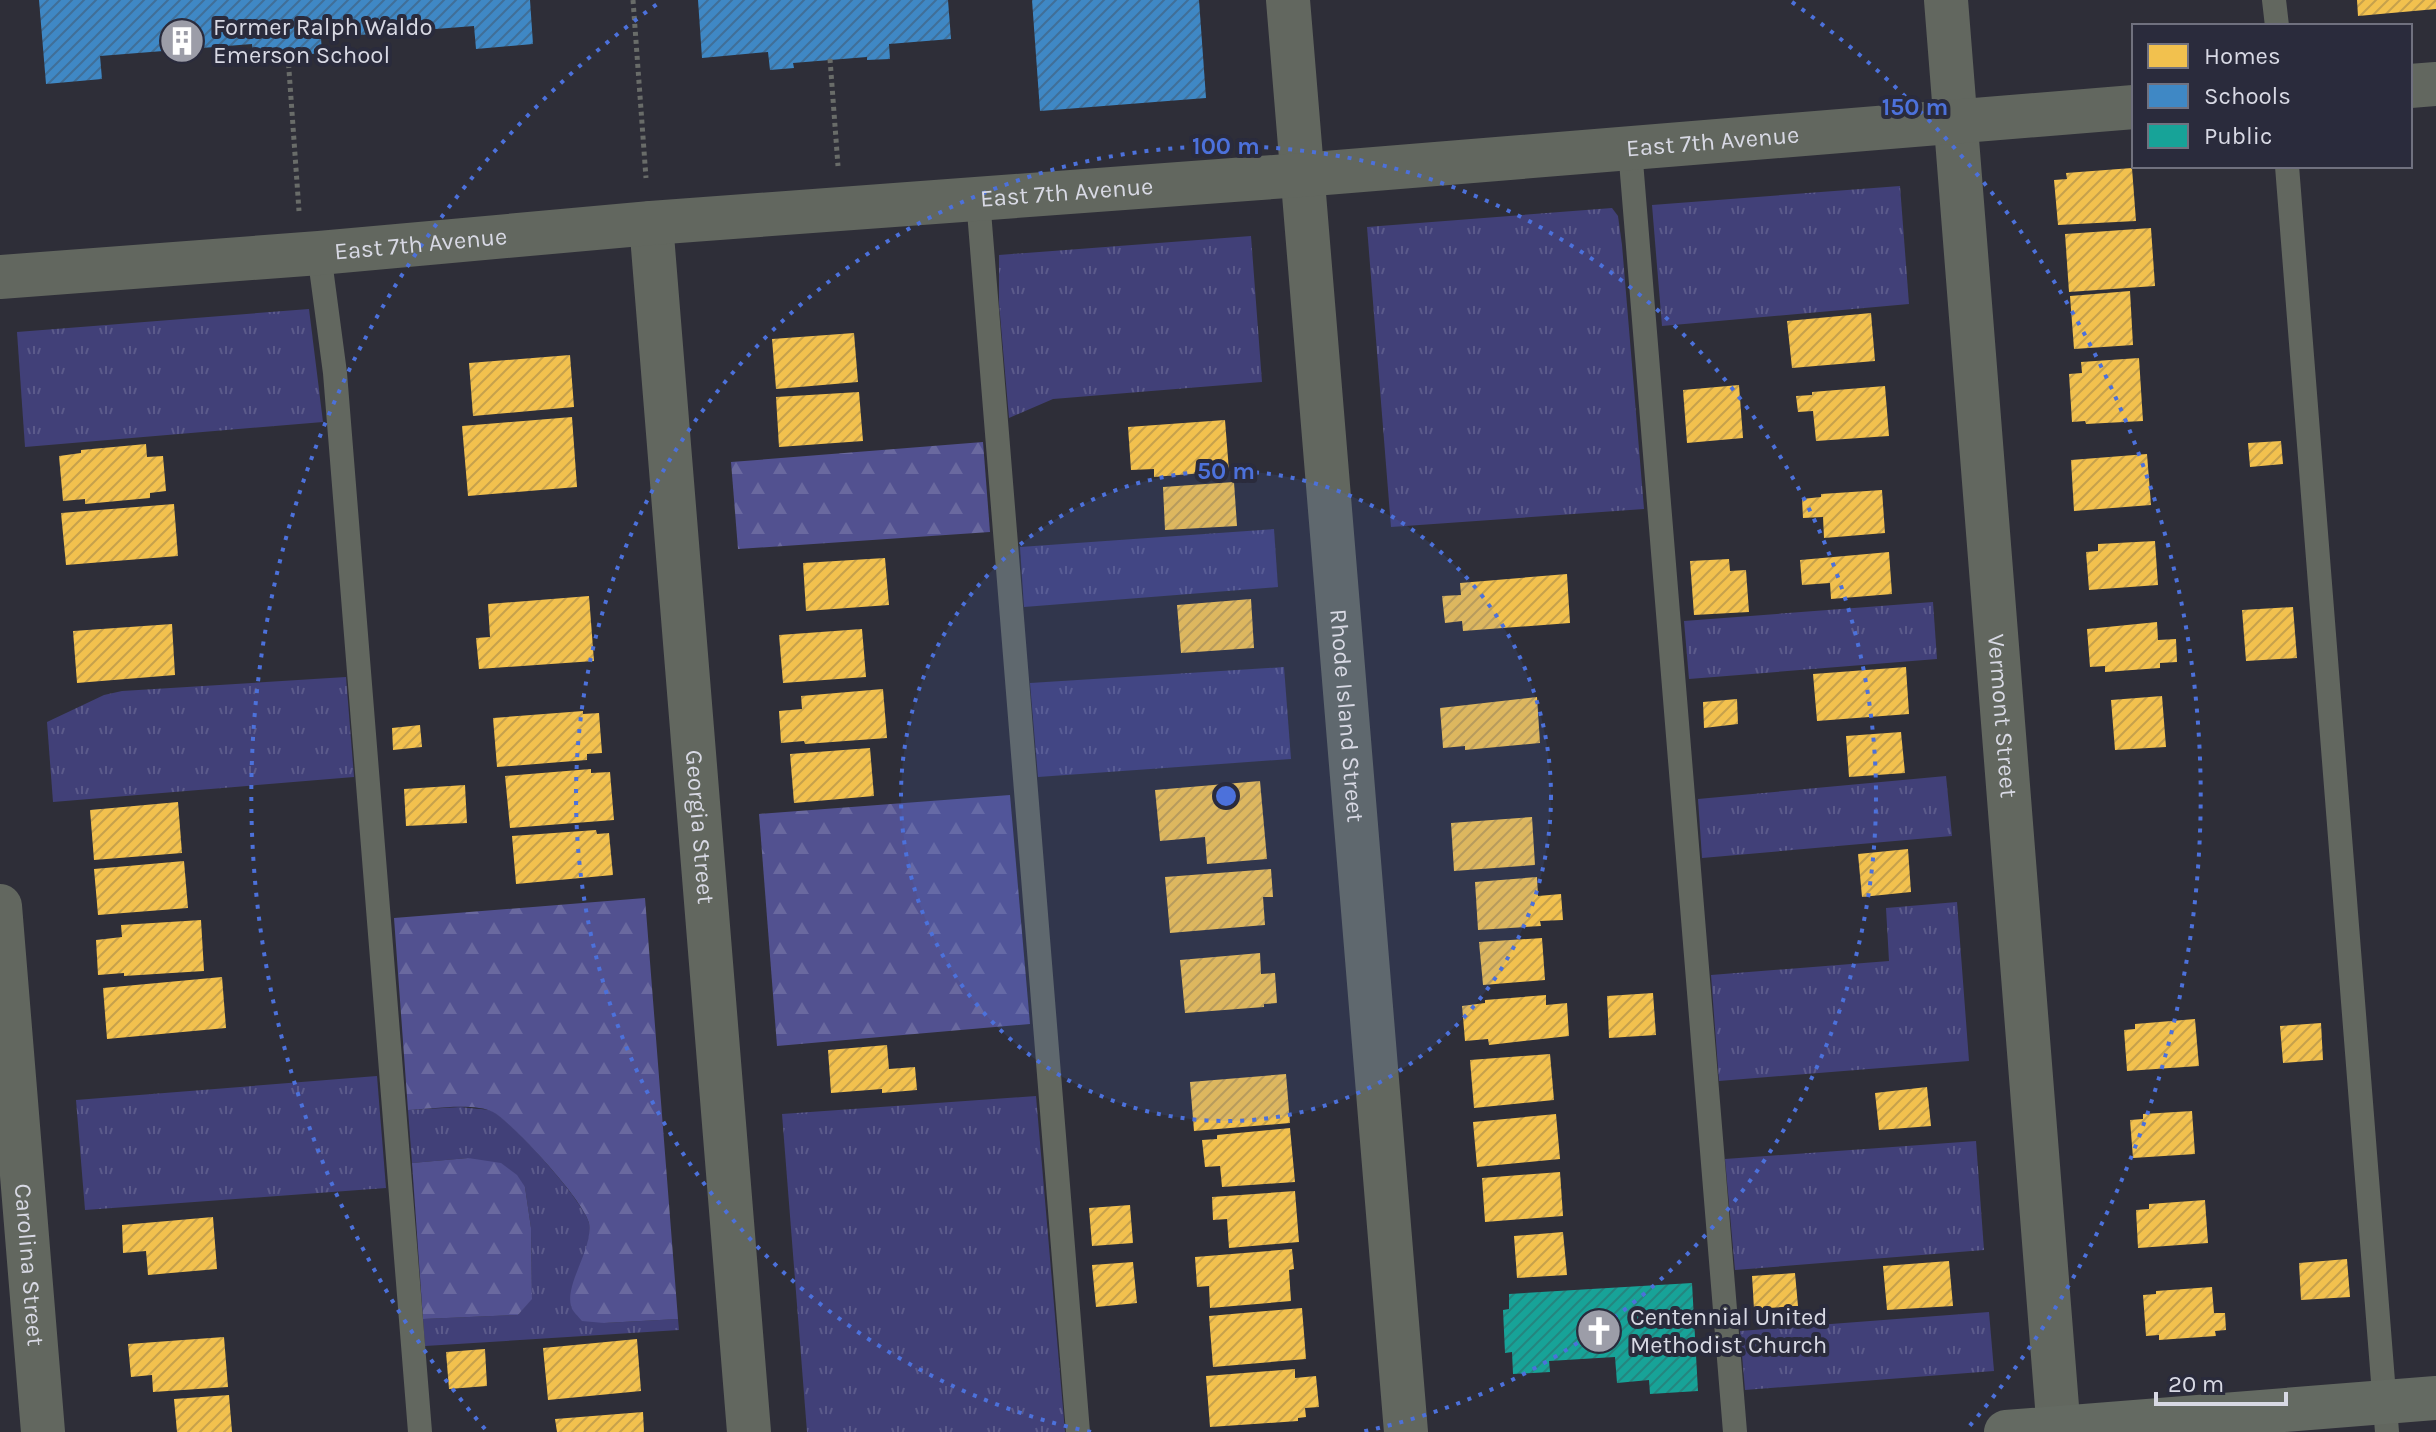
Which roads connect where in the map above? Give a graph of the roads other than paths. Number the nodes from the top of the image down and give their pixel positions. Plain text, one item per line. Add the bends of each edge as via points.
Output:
1 (1288, 0) edge
2 (1946, 0) edge
3 (2274, 0) edge
4 (2277, 24) edge
5 (2436, 84) edge
6 (2412, 86) edge
7 (2132, 107) edge
8 (1956, 120) junction
9 (1630, 149) junction
10 (2287, 168) edge
11 (1301, 175) junction
12 (978, 199) junction
13 (649, 205) junction
14 (319, 253) junction
15 (0, 277) edge
16 (0, 906) edge
17 (2436, 1398) edge
18 (2386, 1417) edge
19 (2059, 1430) edge
20 (43, 1432) edge
21 (420, 1432) edge
22 (749, 1432) edge
23 (1078, 1432) edge
24 (1406, 1432) edge
25 (1735, 1432) edge
26 (2006, 1432) edge

1 - 11 street, Rhode Island Street
2 - 8 street, Vermont Street
3 - 4 lane
5 - 6 street
7 - 8 street, East 7th Avenue
8 - 9 street, East 7th Avenue
8 - 19 street, Vermont Street
9 - 11 street, East 7th Avenue
9 - 25 lane
10 - 18 lane
11 - 12 street, East 7th Avenue
11 - 24 street, Rhode Island Street
12 - 13 street, East 7th Avenue
12 - 23 lane
13 - 14 street, East 7th Avenue
13 - 22 street, Georgia Street
14 - 15 street, East 7th Avenue
14 - 21 lane via 335,373
16 - 20 street, Carolina Street
17 - 18 street
18 - 19 street
19 - 26 street

